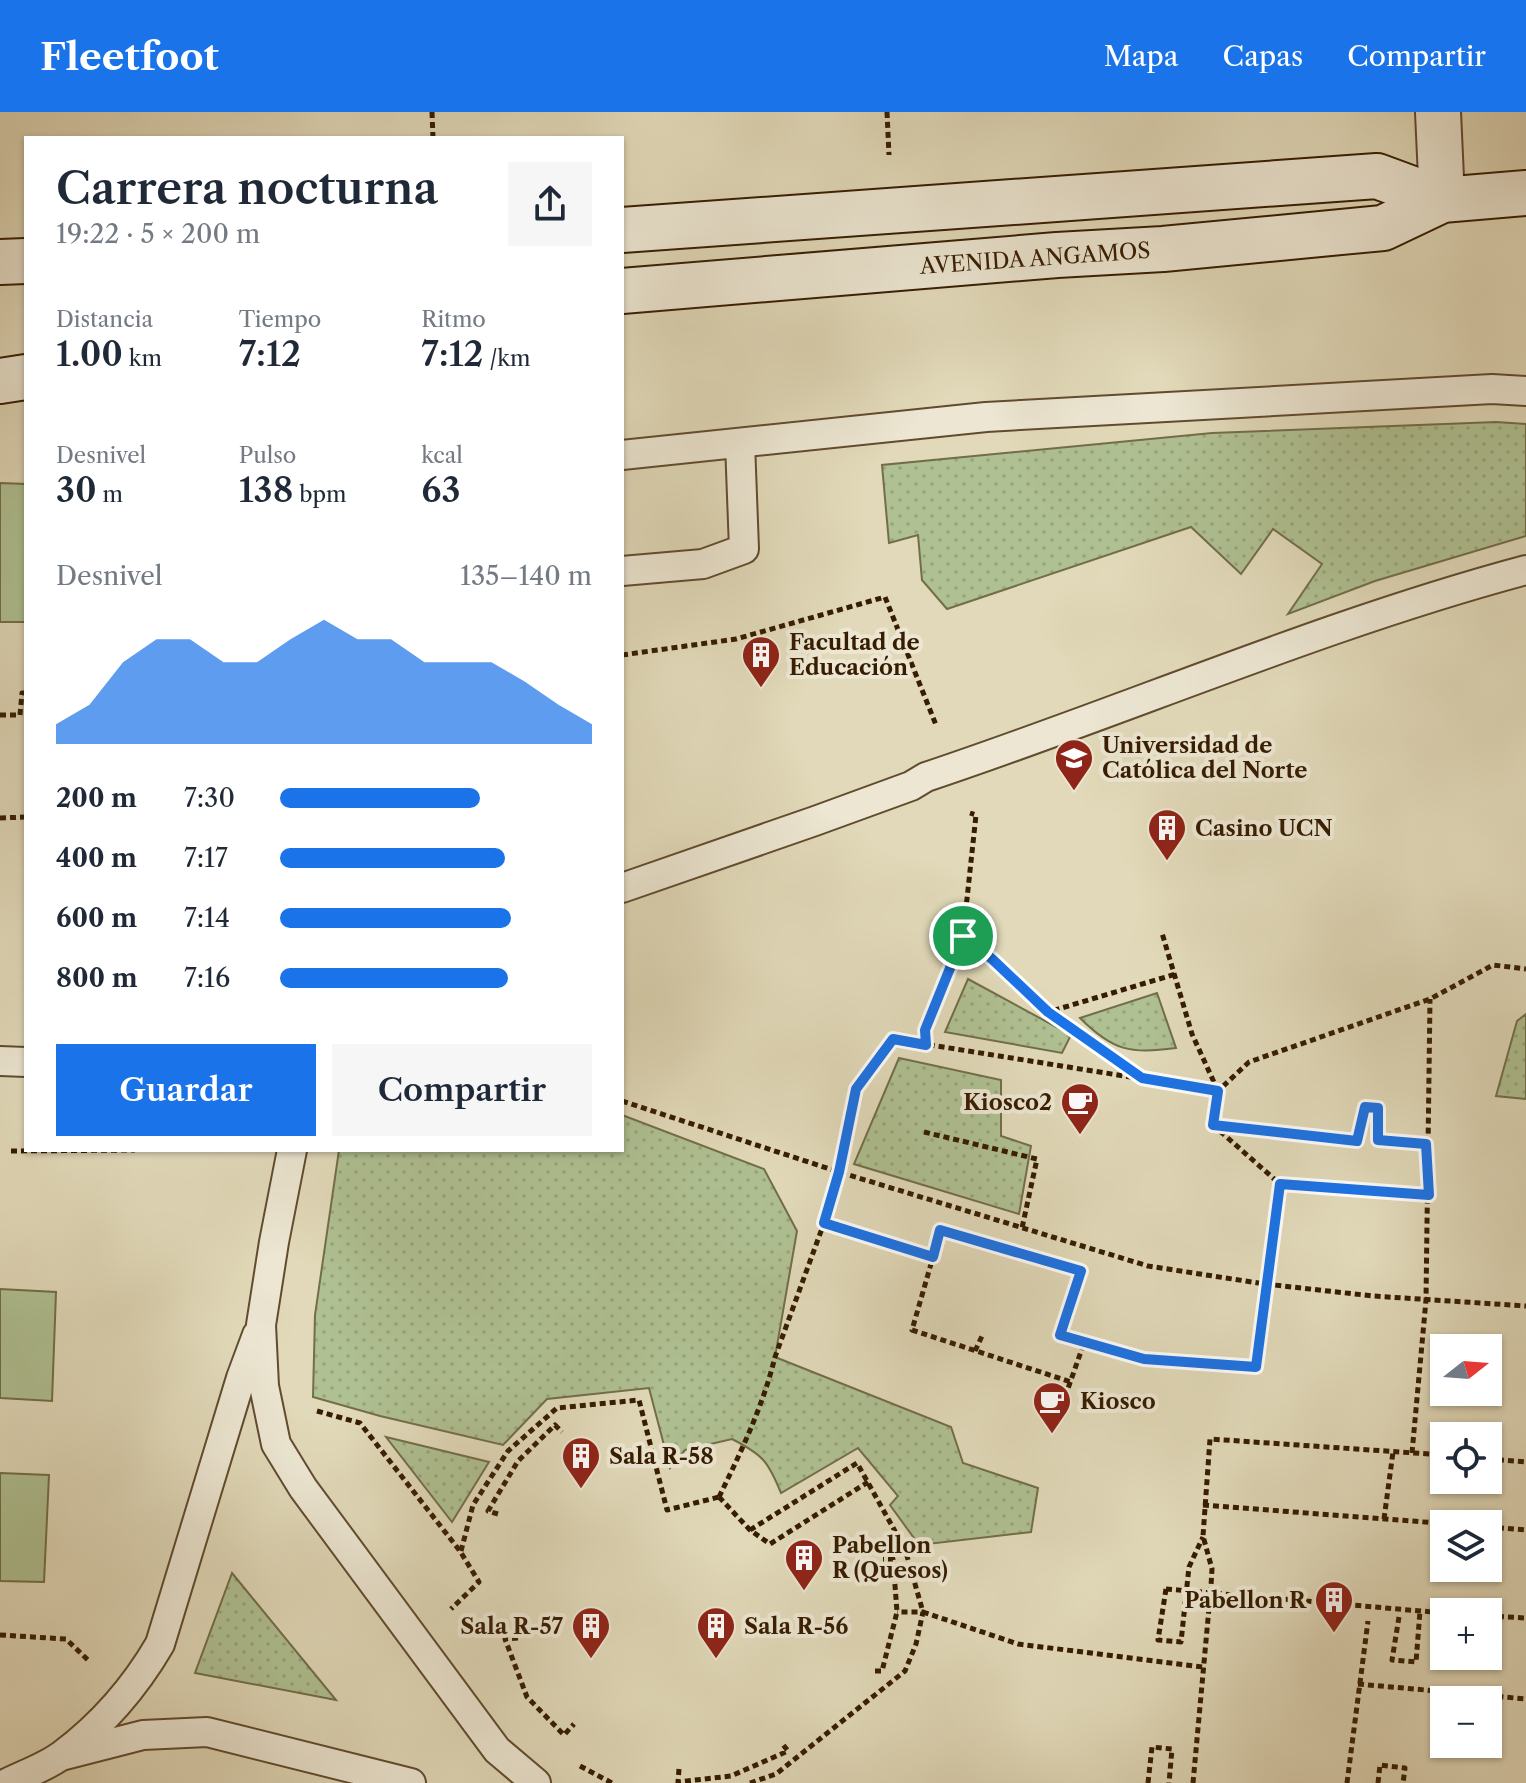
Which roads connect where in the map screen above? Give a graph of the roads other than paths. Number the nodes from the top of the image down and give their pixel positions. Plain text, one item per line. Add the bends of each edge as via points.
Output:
1 (1438, 112) edge
2 (1526, 193) edge
3 (1442, 200) junction
4 (624, 230) edge
5 (24, 261) edge
6 (0, 262) edge
7 (624, 291) edge
8 (24, 377) edge
9 (0, 381) edge
10 (1526, 391) edge
11 (740, 443) junction
12 (624, 455) edge
13 (1526, 570) edge
14 (624, 571) edge
15 (624, 887) edge
16 (0, 1061) edge
17 (24, 1062) edge
18 (292, 1152) edge
19 (261, 1325) junction
20 (61, 1757) junction
21 (7, 1783) edge
22 (411, 1783) edge
23 (536, 1783) edge

1 - 3 main road
2 - 3 main road, AVENIDA ANGAMOS
3 - 4 main road, AVENIDA ANGAMOS via 1377,176
3 - 7 main road, AVENIDA ANGAMOS via 1383,228
5 - 6 main road
8 - 9 main road
10 - 11 lane via 986,417
11 - 12 lane
11 - 14 lane via 744,549 703,564
13 - 15 lane via 1306,639
16 - 17 lane
18 - 19 lane
19 - 20 lane via 160,1644 110,1713
19 - 23 lane via 264,1386 276,1444 497,1750
20 - 21 lane
20 - 22 lane via 143,1735 207,1732

